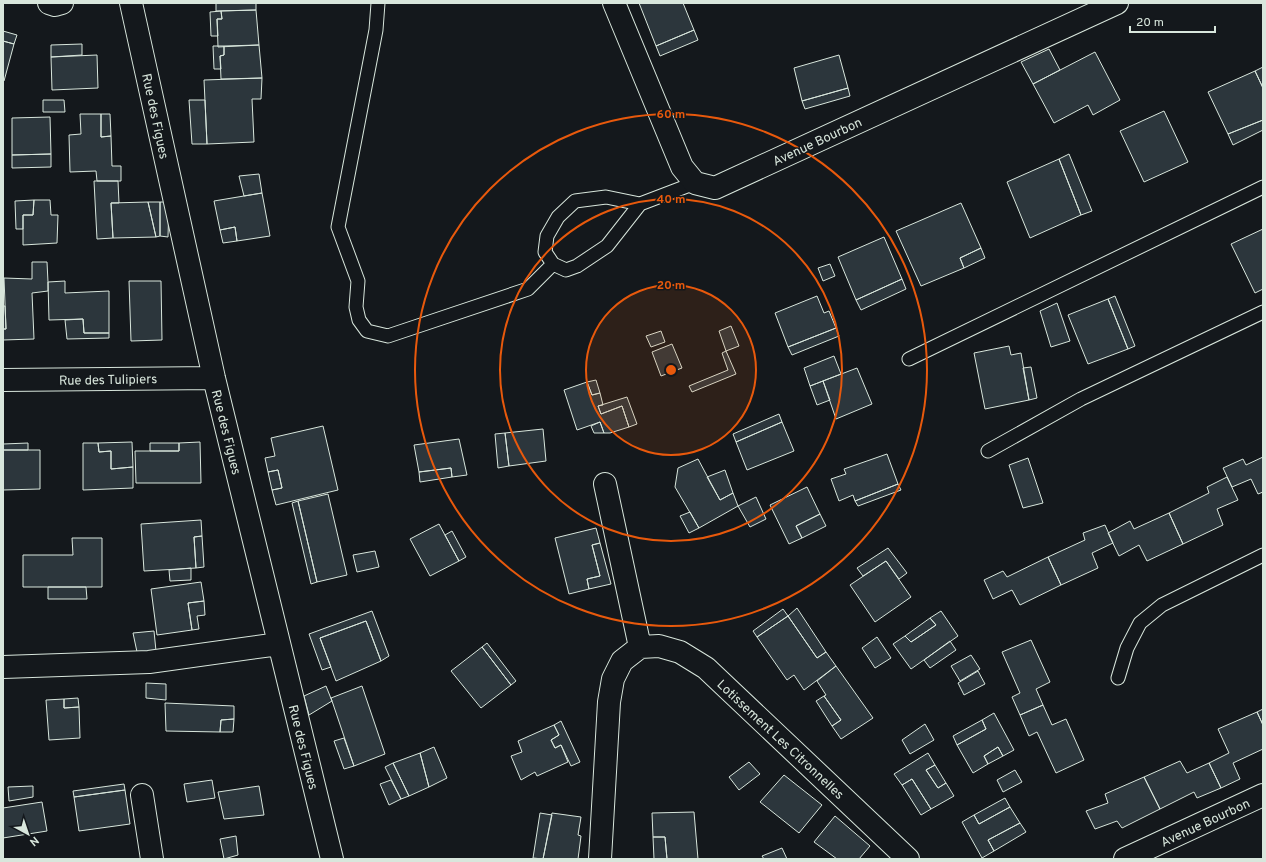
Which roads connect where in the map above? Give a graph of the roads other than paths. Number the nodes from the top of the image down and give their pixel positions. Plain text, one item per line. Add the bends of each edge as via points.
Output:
1 (49, 3) edge
2 (62, 3) edge
3 (131, 3) edge
4 (378, 3) edge
5 (614, 3) edge
6 (1117, 3) edge
7 (695, 183) junction
8 (1263, 187) edge
9 (640, 204) junction
10 (553, 264) junction
11 (1263, 312) edge
12 (909, 359) dead end
13 (214, 378) junction
14 (3, 380) edge
15 (988, 451) dead end
16 (605, 484) dead end
17 (1263, 555) edge
18 (279, 644) junction
19 (640, 647) junction
20 (3, 667) edge
21 (1118, 678) dead end
22 (142, 795) dead end
23 (1263, 795) edge
24 (152, 859) edge
25 (332, 859) edge
26 (600, 859) edge
27 (908, 859) edge
28 (1125, 859) edge

1 - 2 street
3 - 13 street, Rue des Figues
4 - 10 lane via 376,30 338,227 358,281 356,307 359,320 367,330 388,336 528,289
5 - 7 street via 682,167
6 - 7 street, Avenue Bourbon via 715,188
7 - 9 lane
8 - 12 lane
9 - 10 lane via 607,246 577,266 566,270
9 - 10 lane via 606,197 575,201 558,217 547,236 545,252
11 - 15 lane via 1081,399
13 - 14 street, Rue des Tulipiers
13 - 18 street, Rue des Figues
16 - 19 street
17 - 21 lane via 1162,605 1140,623 1127,648
18 - 20 street via 149,662
18 - 25 street, Rue des Figues
19 - 26 street via 622,661 613,679 609,702
19 - 27 street, Lotissement Les Citronnelles via 660,646 680,652 706,668
22 - 24 street
23 - 28 street, Avenue Bourbon

